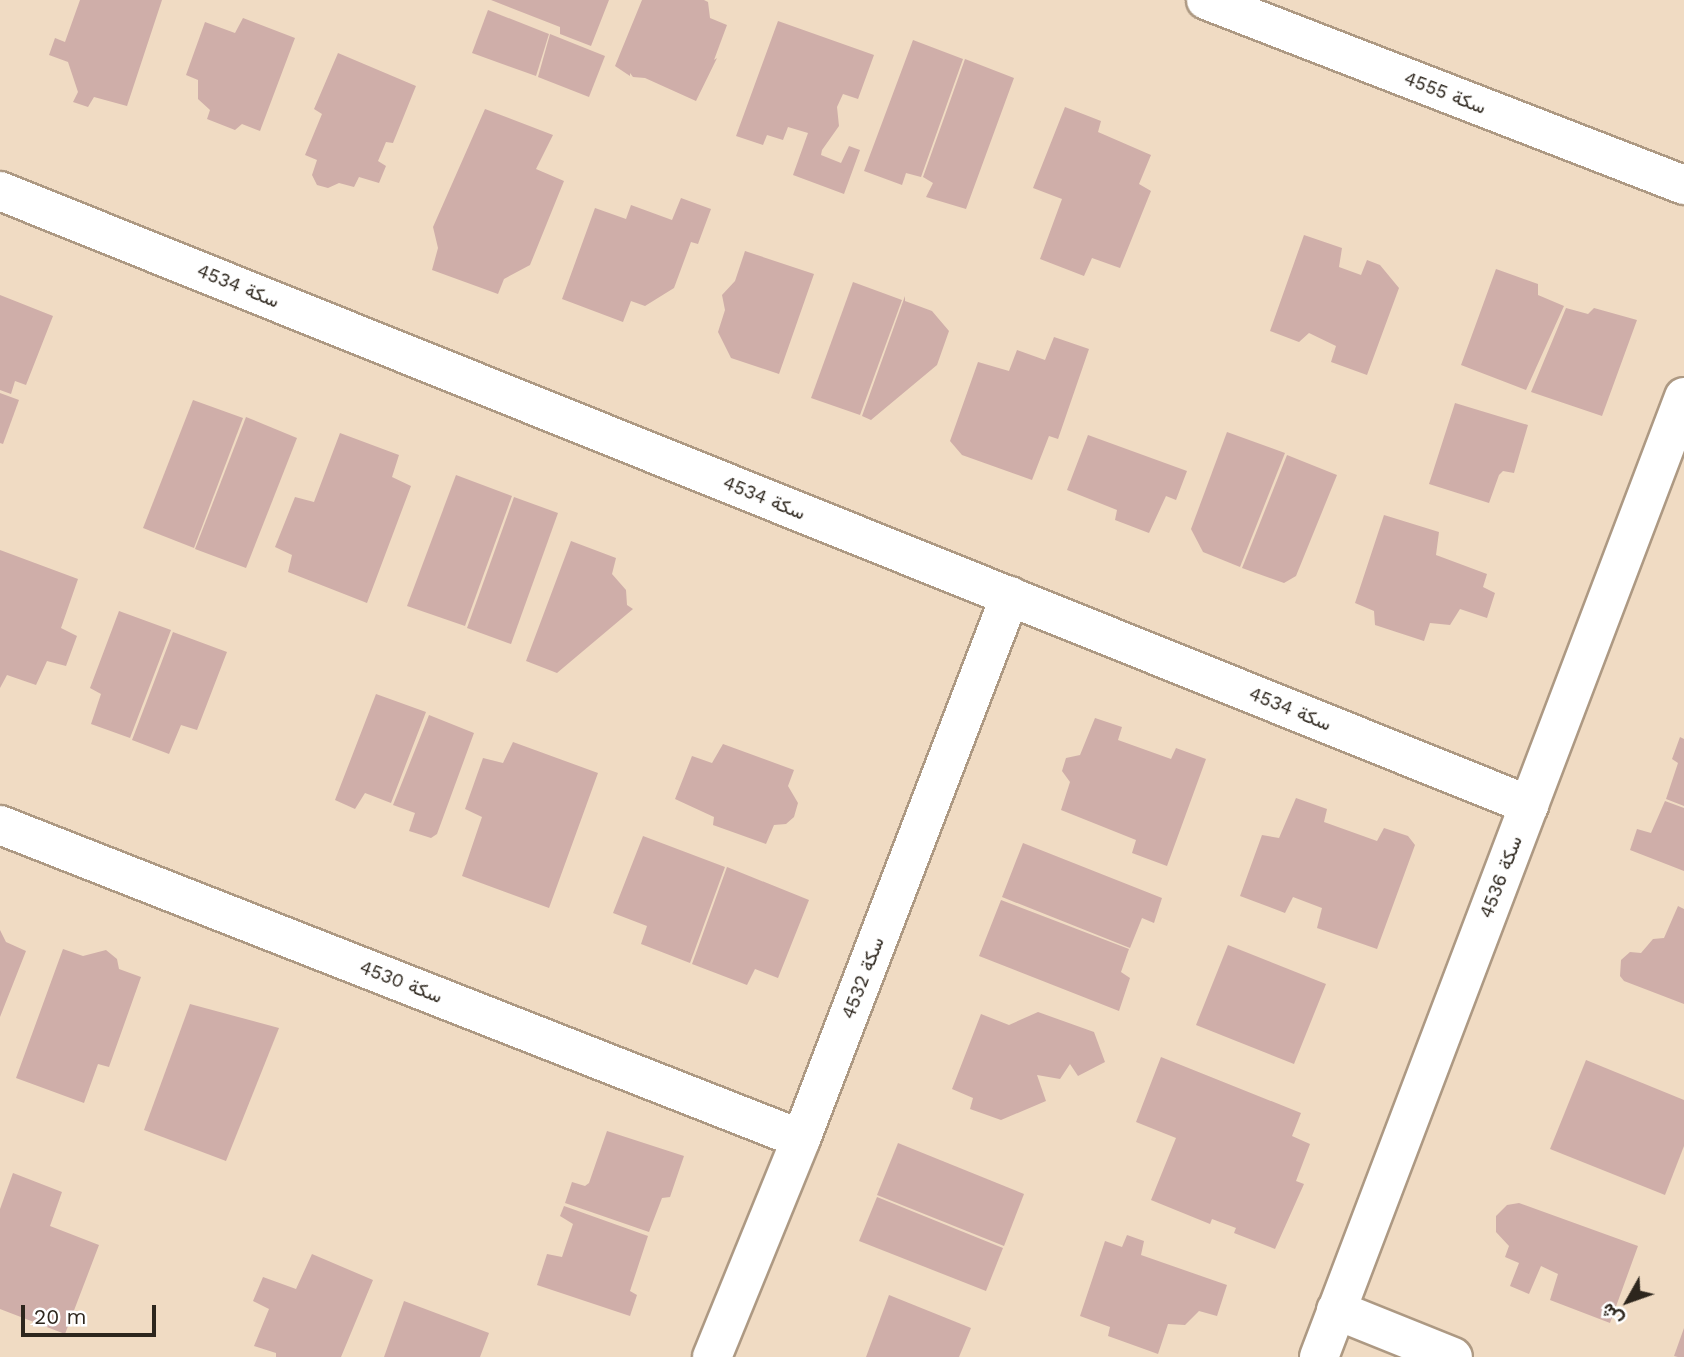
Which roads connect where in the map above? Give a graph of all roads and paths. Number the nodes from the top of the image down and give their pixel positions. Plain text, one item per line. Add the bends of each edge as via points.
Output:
1 (1229, 4) edge
2 (1684, 185) edge
3 (0, 191) edge
4 (1684, 397) edge
5 (1010, 596) junction
6 (1529, 805) junction
7 (0, 825) edge
8 (801, 1139) junction
9 (1336, 1310) junction
10 (712, 1357) edge
11 (1318, 1357) edge
12 (1454, 1357) edge

1 - 2 street, سكة 4555
3 - 5 street, سكة 4534
4 - 6 street, سكة 4536
5 - 6 street, سكة 4534
5 - 8 street, سكة 4532
6 - 9 street, سكة 4536
7 - 8 street, سكة 4530
8 - 10 street, سكة 4532
9 - 11 street, سكة 4536
9 - 12 street

